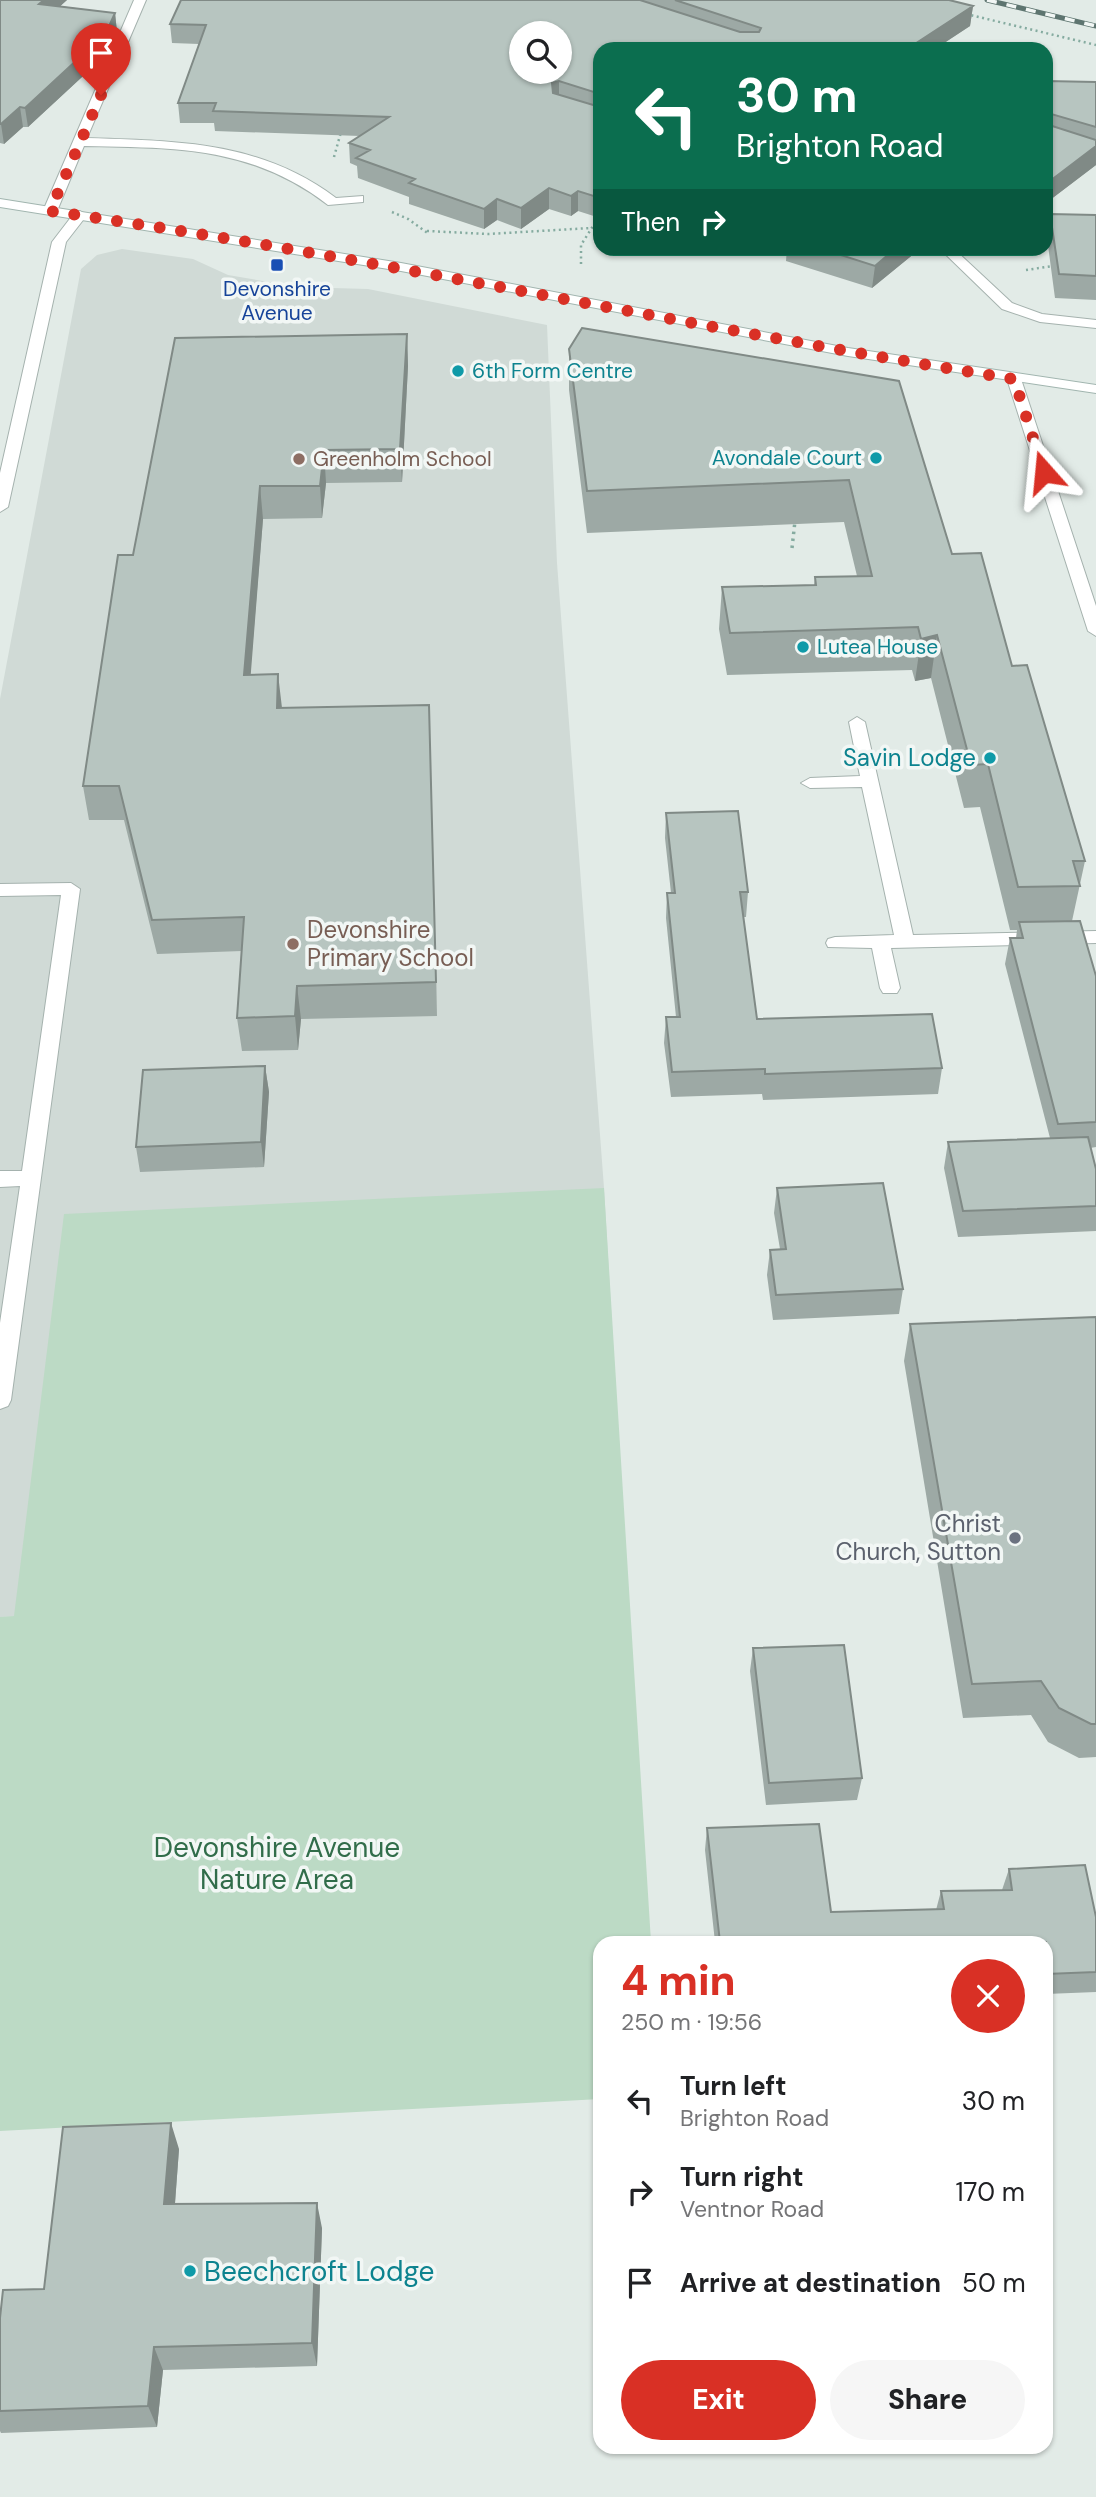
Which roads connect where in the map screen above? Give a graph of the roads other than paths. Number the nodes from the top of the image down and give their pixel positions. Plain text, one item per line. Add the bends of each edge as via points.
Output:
1 (140, 0) edge
2 (81, 142) junction
3 (358, 199) dead end
4 (0, 203) edge
5 (50, 211) junction
6 (80, 215) junction
7 (954, 256) edge
8 (1096, 324) edge
9 (1014, 379) junction
10 (1096, 389) edge
11 (0, 507) edge
12 (1096, 631) edge
13 (857, 722) dead end
14 (870, 781) junction
15 (810, 783) dead end
16 (0, 890) edge
17 (1096, 937) edge
18 (905, 941) junction
19 (880, 942) junction
20 (835, 943) dead end
21 (890, 988) dead end
22 (31, 1178) junction
23 (0, 1179) edge
24 (0, 1400) edge

1 - 2 street
2 - 3 street via 242,154 300,177 333,202
2 - 5 street
4 - 5 street
5 - 6 street
6 - 9 street via 401,267
6 - 11 street via 59,242
7 - 8 street via 1007,306 1040,318
9 - 10 street
9 - 12 street
13 - 14 street
14 - 15 street
14 - 18 street
16 - 22 street via 71,889
17 - 18 street
18 - 19 street
19 - 20 street
19 - 21 street
22 - 23 street
22 - 24 street

